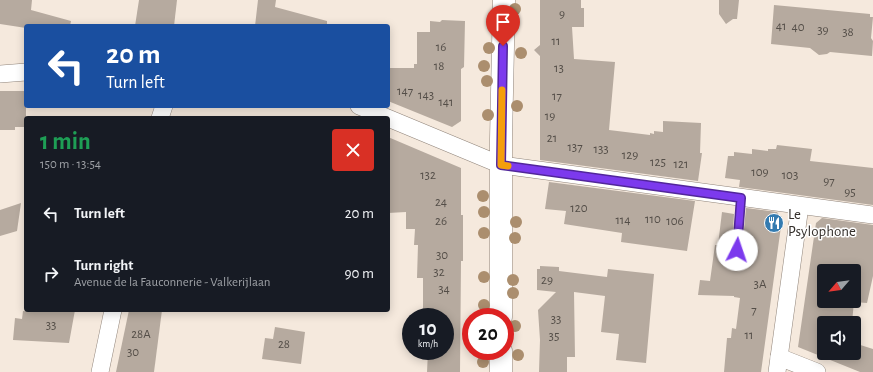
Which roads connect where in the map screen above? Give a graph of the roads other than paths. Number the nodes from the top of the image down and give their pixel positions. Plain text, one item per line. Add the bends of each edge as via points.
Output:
1 (504, 0) edge
2 (24, 72) edge
3 (0, 74) edge
4 (364, 108) edge
5 (383, 116) edge
6 (390, 119) edge
7 (501, 165) junction
8 (741, 198) junction
9 (800, 206) junction
10 (873, 215) edge
11 (737, 250) dead end
12 (501, 308) edge
13 (113, 312) edge
14 (501, 360) edge
15 (778, 364) edge
16 (100, 372) edge
17 (501, 372) edge
18 (818, 372) edge

1 - 7 street
2 - 3 street
4 - 5 street
6 - 7 street
7 - 8 street
7 - 12 street
8 - 9 street
8 - 11 lane
9 - 10 street
9 - 15 street
13 - 16 street
14 - 17 street
15 - 18 street

